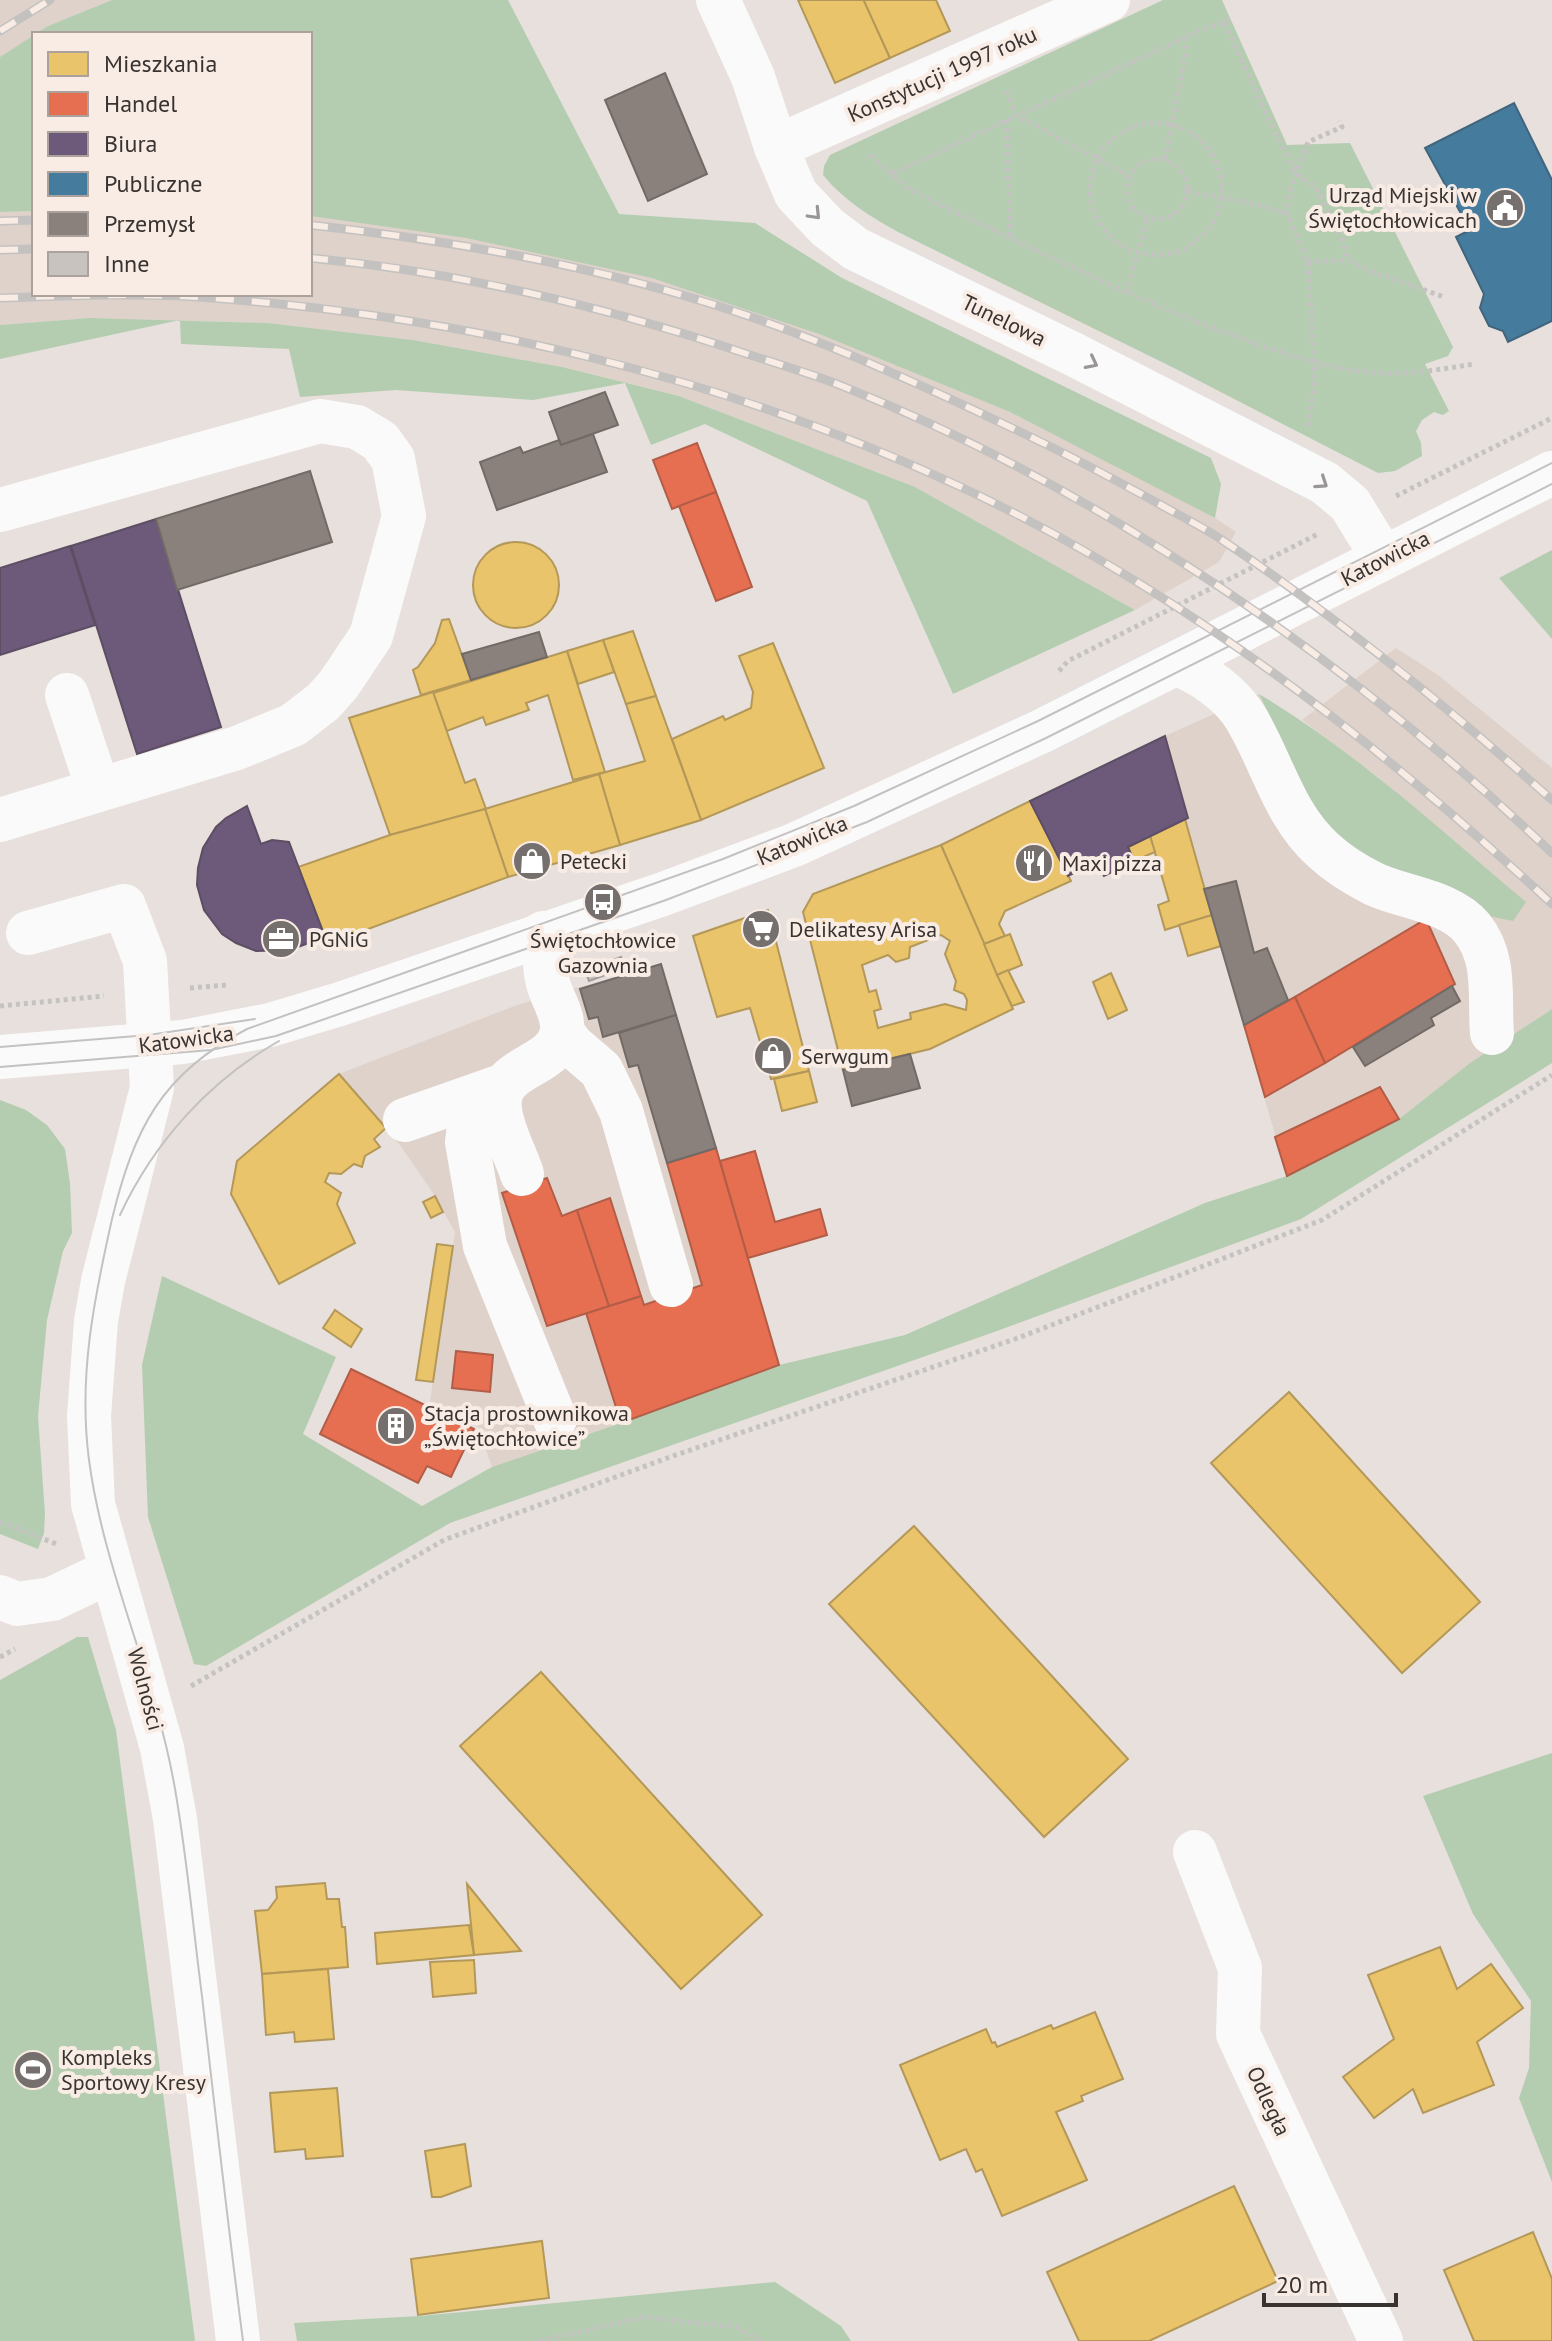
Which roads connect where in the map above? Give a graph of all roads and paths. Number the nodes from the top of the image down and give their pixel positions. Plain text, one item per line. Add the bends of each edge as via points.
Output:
1 (718, 0) edge
2 (1108, 0) edge
3 (1234, 18) dead end
4 (1224, 23) junction
5 (1185, 40) junction
6 (988, 55) junction
7 (1017, 116) junction
8 (842, 119) junction
9 (1006, 120) junction
10 (1339, 121) dead end
11 (1172, 125) junction
12 (776, 147) junction
13 (1097, 159) junction
14 (1165, 159) junction
15 (892, 174) junction
16 (1297, 175) junction
17 (1130, 176) junction
18 (1187, 192) junction
19 (1222, 198) junction
20 (1287, 213) junction
21 (1148, 218) junction
22 (1011, 237) junction
23 (1138, 252) junction
24 (1348, 260) junction
25 (1308, 262) junction
26 (1126, 293) junction
27 (1444, 297) dead end
28 (1313, 361) junction
29 (1474, 364) dead end
30 (1552, 418) edge
31 (1306, 436) dead end
32 (1552, 473) edge
33 (0, 510) edge
34 (1357, 515) junction
35 (1383, 558) junction
36 (1068, 661) dead end
37 (1177, 664) junction
38 (67, 695) dead end
39 (98, 789) junction
40 (0, 820) edge
41 (28, 933) dead end
42 (543, 933) junction
43 (562, 1032) junction
44 (1492, 1033) dead end
45 (149, 1045) junction
46 (0, 1057) edge
47 (1552, 1075) edge
48 (501, 1084) junction
49 (405, 1120) dead end
50 (522, 1174) dead end
51 (671, 1285) dead end
52 (555, 1419) dead end
53 (0, 1522) edge
54 (73, 1550) dead end
55 (111, 1571) junction
56 (6, 1605) edge
57 (191, 1686) dead end
58 (1195, 1852) dead end
59 (238, 2341) edge
60 (539, 2341) edge
61 (761, 2341) edge
62 (1381, 2341) edge

1 - 12 street, Tunelowa via 753,77
2 - 6 street, Konstytucji 1997 roku
3 - 4 path
4 - 5 path
4 - 16 path
5 - 7 path
5 - 11 path
6 - 7 path
6 - 8 street, Konstytucji 1997 roku
7 - 9 path
7 - 13 path
8 - 12 street, Konstytucji 1997 roku
8 - 15 path via 852,140
9 - 15 path
9 - 22 path
10 - 16 path via 1342,127 1308,142
11 - 13 path via 1149,123 1128,130
11 - 14 path
11 - 19 path via 1205,144 1222,179
12 -> 34 street, Tunelowa via 796,194 856,249 1278,458 1325,483
13 - 17 path
13 - 23 path via 1091,182 1100,225 1114,240
14 - 17 path via 1138,165
14 - 18 path via 1185,178
15 - 22 path via 931,201
16 - 20 path
16 - 24 path via 1316,187
17 - 21 path via 1129,201
18 - 19 path
18 - 21 path via 1174,214
19 - 20 path
19 - 23 path via 1210,226 1189,247 1170,254
20 - 25 path
21 - 23 path
22 - 26 path
23 - 26 path
24 - 25 path
24 - 27 path
25 - 28 path
26 - 28 path via 1207,327
28 - 29 path via 1379,373
28 - 31 path
30 - 34 path
32 - 35 street, Katowicka
33 - 39 street via 320,421 357,427 380,441 393,459 404,516 371,636 323,702 293,725 237,748
34 - 35 street, Tunelowa
34 - 36 path
35 - 37 street, Katowicka
37 - 42 street, Katowicka via 794,845
37 - 44 street via 1226,694 1247,718 1297,820 1321,849 1374,884 1455,913 1471,928 1484,948 1492,981
38 - 39 street
39 - 40 street
41 - 45 street, Wolności via 124,906 145,961
42 - 43 street via 548,984
42 - 45 street, Katowicka via 270,1025
43 - 48 street via 550,1054
43 - 51 street via 601,1070 616,1100
45 - 46 street, Katowicka
45 - 55 street, Wolności via 152,1088 103,1281 92,1355 93,1504
47 - 57 path via 1322,1220 1018,1338 444,1540
48 - 49 street
48 - 50 street via 500,1108
48 - 52 street via 470,1118 467,1142 485,1246
53 - 54 path
55 - 56 street via 52,1599
55 - 59 street, Wolności via 162,1748 175,1819
58 - 62 street, Odległa via 1240,1968 1238,2034
60 - 61 path via 644,2317 736,2327

